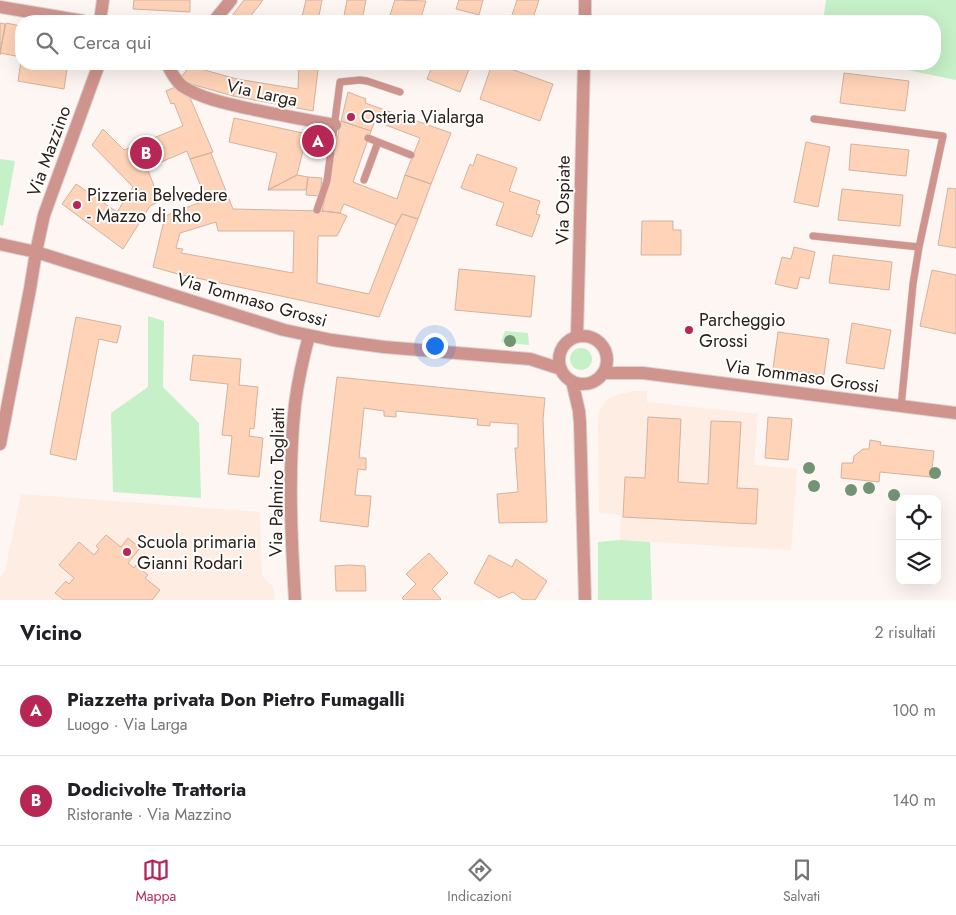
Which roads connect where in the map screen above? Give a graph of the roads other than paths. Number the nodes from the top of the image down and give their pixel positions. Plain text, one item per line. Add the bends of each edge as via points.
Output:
1 (103, 0) edge
2 (231, 0) edge
3 (585, 0) edge
4 (0, 6) edge
5 (50, 15) edge
6 (101, 15) edge
7 (219, 15) edge
8 (585, 15) edge
9 (97, 70) edge
10 (170, 70) edge
11 (584, 70) edge
12 (400, 92) dead end
13 (814, 119) dead end
14 (337, 126) junction
15 (368, 138) dead end
16 (378, 142) junction
17 (411, 155) dead end
18 (364, 180) dead end
19 (317, 210) dead end
20 (813, 236) dead end
21 (0, 244) edge
22 (919, 247) junction
23 (36, 252) junction
24 (309, 336) junction
25 (577, 336) junction
26 (561, 352) junction
27 (530, 359) junction
28 (607, 359) junction
29 (561, 369) junction
30 (643, 372) junction
31 (603, 373) junction
32 (578, 382) junction
33 (901, 407) junction
34 (956, 413) edge
35 (0, 444) edge
36 (294, 600) edge
37 (585, 600) edge

1 - 6 street
2 - 7 street
3 - 8 street
4 - 5 street
9 - 23 street, Via Mazzino via 44,215
10 - 14 street, Via Larga via 182,85 214,100
11 - 25 street, Via Ospiate
12 - 14 lane via 368,81 340,82
13 - 22 lane via 943,136
14 - 19 lane via 327,182
15 - 16 lane
16 - 17 lane
16 - 18 lane
20 - 22 lane
21 - 23 street, Via Tommaso Grossi
22 - 33 lane
23 - 24 street, Via Tommaso Grossi
23 - 35 street, Via Mazzino
24 - 27 street, Via Tommaso Grossi via 384,347
24 - 36 street, Via Palmiro Togliatti via 292,436
25 - 26 street via 569,340
25 - 28 street via 597,340
26 - 27 street, Via Tommaso Grossi
26 - 29 street
27 - 29 street, Via Tommaso Grossi
28 - 30 street, Via Tommaso Grossi
28 - 31 street
29 - 32 street via 566,376
30 - 31 street, Via Tommaso Grossi
30 - 33 street, Via Tommaso Grossi
31 - 32 street via 596,380
32 - 37 street
33 - 34 street, Via Tommaso Grossi

